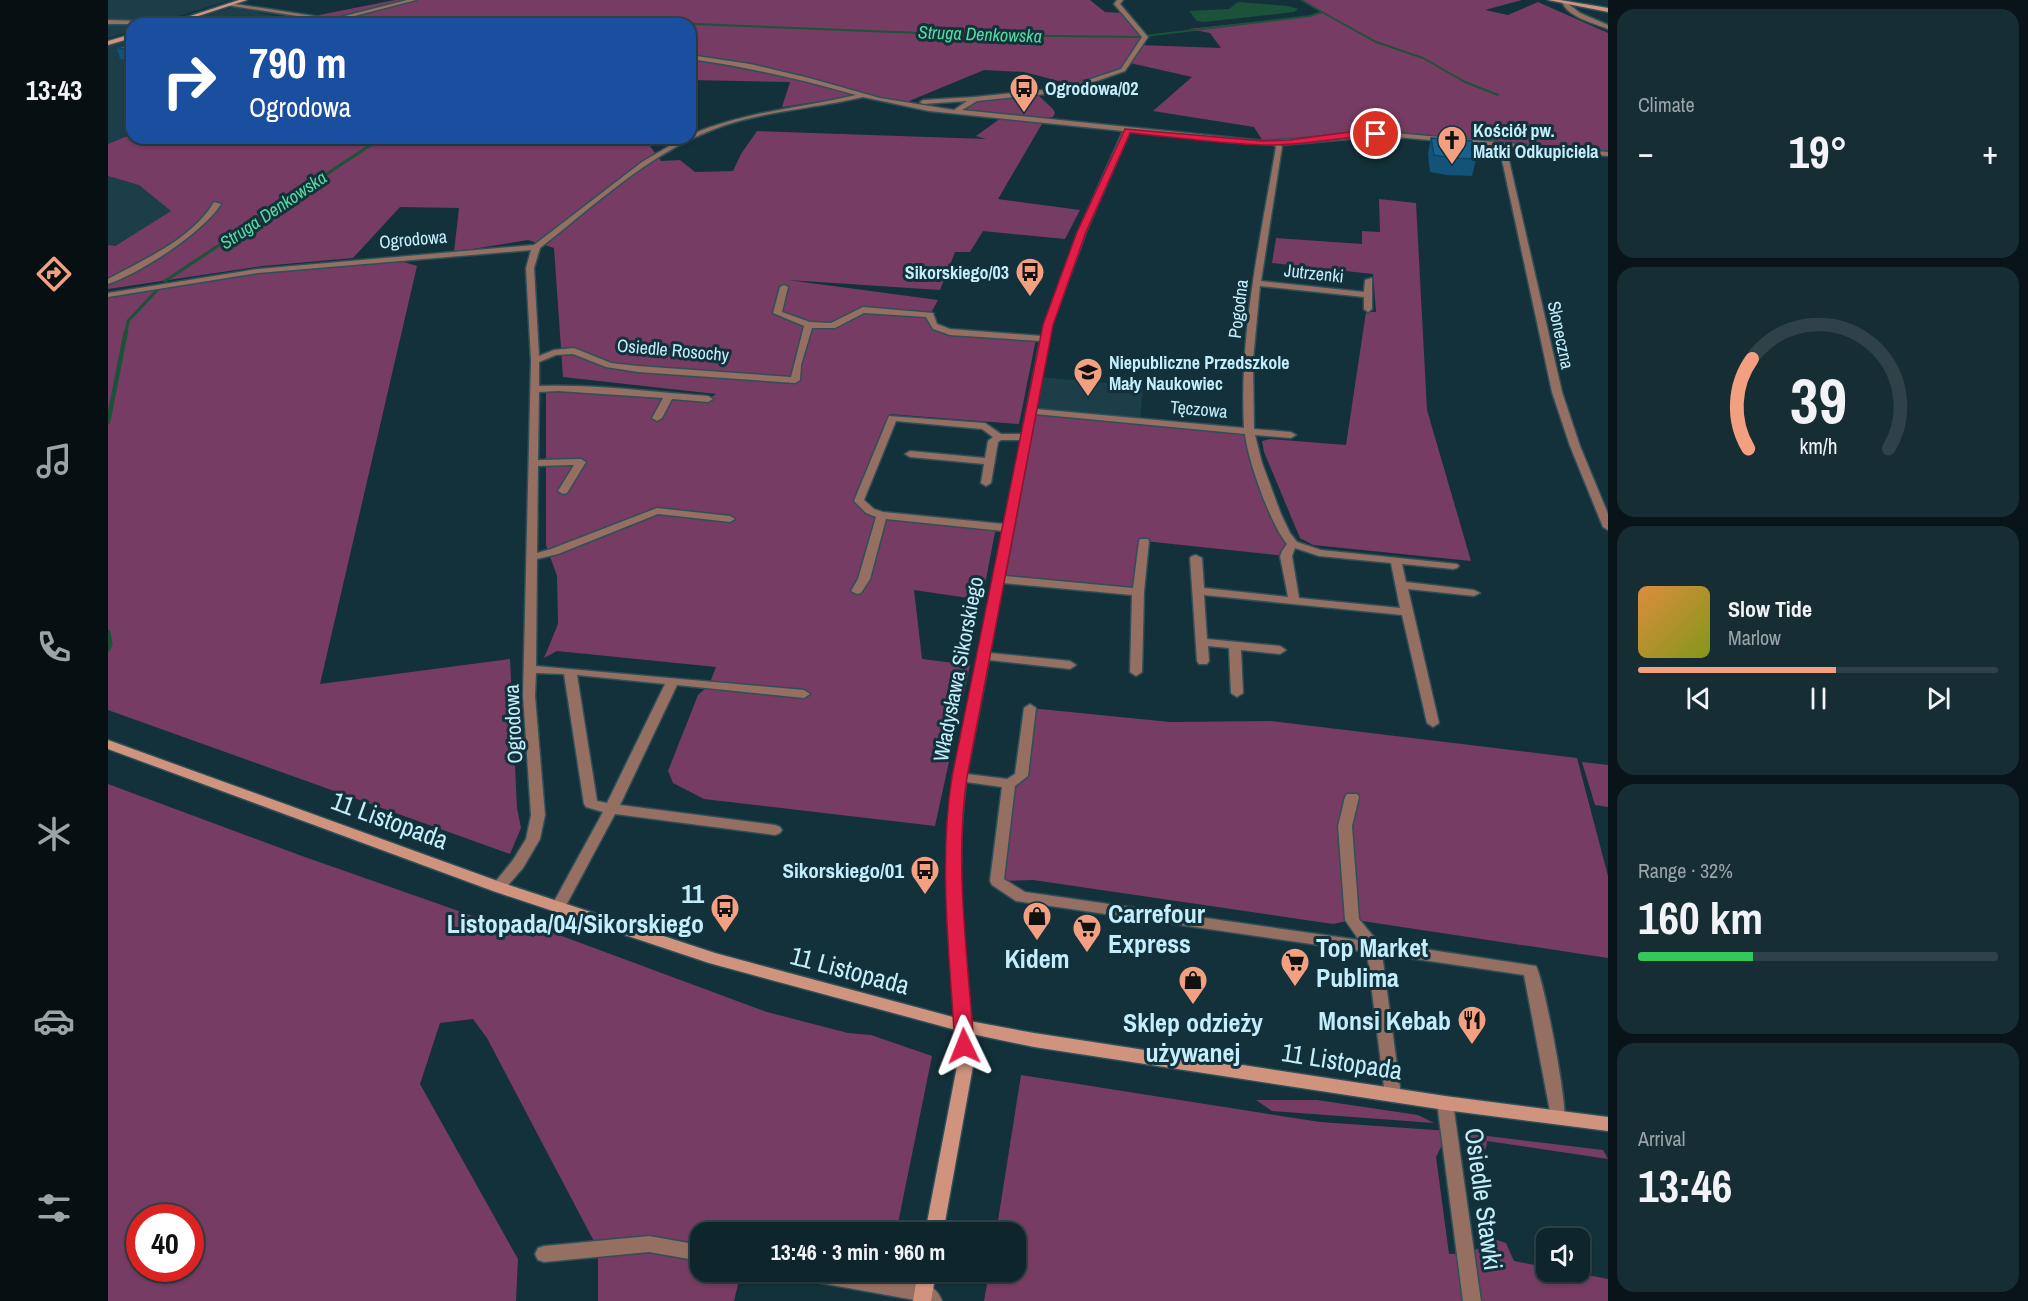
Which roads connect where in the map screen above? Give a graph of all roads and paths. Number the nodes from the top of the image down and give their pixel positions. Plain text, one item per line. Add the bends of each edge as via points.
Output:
1 (244, 0) edge
2 (413, 0) edge
3 (1120, 0) edge
4 (1551, 0) edge
5 (1564, 3) junction
6 (229, 5) junction
7 (1608, 10) edge
8 (188, 18) edge
9 (317, 18) edge
10 (338, 18) edge
11 (108, 22) edge
12 (126, 23) edge
13 (1608, 27) edge
14 (126, 38) edge
15 (108, 43) edge
16 (696, 58) edge
17 (862, 95) junction
18 (975, 99) junction
19 (923, 102) dead end
20 (955, 112) junction
21 (1127, 130) junction
22 (696, 135) edge
23 (1276, 143) junction
24 (678, 144) edge
25 (1502, 145) junction
26 (1608, 154) edge
27 (217, 204) dead end
28 (536, 247) junction
29 (1369, 280) dead end
30 (108, 282) edge
31 (1257, 283) junction
32 (784, 287) dead end
33 (108, 295) edge
34 (1368, 295) junction
35 (1368, 309) dead end
36 (809, 325) junction
37 (1046, 339) junction
38 (535, 361) junction
39 (535, 389) junction
40 (669, 396) junction
41 (708, 399) dead end
42 (1032, 411) junction
43 (657, 418) dead end
44 (1249, 430) junction
45 (1291, 435) dead end
46 (999, 437) junction
47 (1027, 437) junction
48 (910, 454) dead end
49 (989, 461) junction
50 (533, 463) junction
51 (986, 483) dead end
52 (563, 491) dead end
53 (882, 515) junction
54 (730, 519) dead end
55 (1608, 527) edge
56 (1008, 528) junction
57 (1144, 541) dead end
58 (1293, 544) junction
59 (532, 557) junction
60 (1197, 558) dead end
61 (1396, 560) junction
62 (1453, 566) dead end
63 (998, 579) junction
64 (1401, 585) junction
65 (857, 591) dead end
66 (1200, 591) junction
67 (1138, 592) junction
68 (1474, 593) dead end
69 (1294, 601) junction
70 (1407, 612) junction
71 (1202, 642) junction
72 (1235, 645) junction
73 (1280, 650) dead end
74 (983, 656) junction
75 (1203, 661) dead end
76 (1070, 665) dead end
77 (530, 669) junction
78 (570, 671) junction
79 (1136, 672) dead end
80 (672, 682) junction
81 (1237, 693) dead end
82 (804, 694) dead end
83 (1030, 708) dead end
84 (1433, 723) dead end
85 (108, 744) edge
86 (960, 777) junction
87 (1009, 784) junction
88 (1352, 797) dead end
89 (611, 809) junction
90 (775, 830) dead end
91 (498, 887) junction
92 (558, 907) junction
93 (1374, 948) junction
94 (964, 1026) junction
95 (1393, 1095) junction
96 (1445, 1103) junction
97 (1558, 1117) junction
98 (1608, 1124) edge
99 (936, 1222) edge
100 (690, 1251) edge
101 (544, 1254) dead end
102 (855, 1282) edge
103 (927, 1282) edge
104 (926, 1298) edge
105 (1472, 1301) edge

1 - 6 street
2 - 10 street
3 - 18 street via 1117,4 1145,36 1123,70 1065,90
4 - 5 street
5 - 7 street
5 - 13 street
6 - 8 street
6 - 9 street
11 - 12 street
14 - 15 street
16 - 17 street via 750,66
17 - 20 street
17 - 22 street via 819,106 746,116
18 - 19 street
18 - 20 street
20 - 21 street
21 - 23 street
21 - 37 street, Władysława Sikorskiego via 1082,232
23 - 25 street via 1376,134
23 - 31 street, Pogodna via 1279,147
24 - 28 street via 644,163
25 - 26 street
25 - 55 street, Słoneczna via 1557,392
27 - 30 street via 212,215 191,231
28 - 33 street, Ogrodowa via 258,270
28 - 38 street via 530,268
29 - 34 street, Jutrzenki
31 - 34 street, Jutrzenki
31 - 44 street, Pogodna via 1250,338
32 - 36 street via 777,313
34 - 35 street, Jutrzenki
36 - 37 street via 832,326 863,310 904,311 930,315 935,328 950,332
36 - 38 street, Osiedle Rosochy via 795,380 609,365 574,351 554,353
37 - 42 street, Władysława Sikorskiego
38 - 39 street, Ogrodowa
39 - 40 street
39 - 50 street, Ogrodowa
40 - 41 street
40 - 43 street
42 - 44 street, Tęczowa
42 - 47 street, Władysława Sikorskiego
44 - 45 street, Tęczowa
44 - 58 street, Pogodna via 1271,500
46 - 47 street
46 - 49 street via 993,441
46 - 53 street via 985,426 892,418 859,501
47 - 56 street, Władysława Sikorskiego
48 - 49 street
49 - 51 street
50 - 52 street via 581,462
50 - 59 street, Ogrodowa
53 - 56 street
53 - 65 street
54 - 59 street via 657,511
56 - 63 street, Władysława Sikorskiego
57 - 67 street
58 - 61 street via 1319,553
58 - 69 street via 1286,556
59 - 77 street, Ogrodowa
60 - 66 street
61 - 62 street
61 - 64 street
63 - 67 street
63 - 74 street, Władysława Sikorskiego
64 - 68 street
64 - 70 street
66 - 69 street
66 - 71 street
67 - 79 street
69 - 70 street
70 - 84 street
71 - 72 street
71 - 75 street
72 - 73 street
72 - 81 street
74 - 76 street
74 - 86 street, Władysława Sikorskiego
77 - 78 street
77 - 91 street, Ogrodowa via 538,815 533,839 519,864
78 - 80 street
78 - 89 street via 589,801
80 - 82 street
80 - 89 street
83 - 87 street via 1021,776
85 - 91 street, 11 Listopada
86 - 87 street
86 - 94 street, Władysława Sikorskiego via 954,811 955,893
87 - 93 street via 997,881 1021,897
88 - 93 street via 1345,826 1352,920
89 - 90 street
89 - 92 street
91 - 92 street, 11 Listopada
92 - 94 street, 11 Listopada via 714,959
93 - 95 street
93 - 97 street via 1531,970
94 - 95 street, 11 Listopada
94 - 99 street, Władysława Sikorskiego via 965,1066
95 - 96 street, 11 Listopada
96 - 97 street, 11 Listopada
96 - 105 street, Osiedle Stawki
97 - 98 street, 11 Listopada
100 - 101 street via 649,1244
102 - 104 street
103 - 104 street

